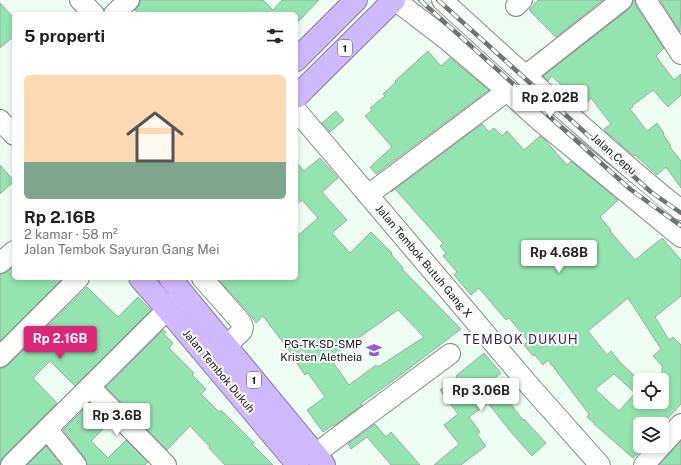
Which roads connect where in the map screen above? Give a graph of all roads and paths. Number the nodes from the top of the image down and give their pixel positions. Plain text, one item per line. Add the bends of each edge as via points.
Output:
1 (80, 0) edge
2 (129, 0) edge
3 (356, 0) edge
4 (395, 0) edge
5 (442, 0) edge
6 (622, 0) edge
7 (646, 0) edge
8 (92, 12) edge
9 (116, 12) edge
10 (681, 54) edge
11 (298, 58) edge
12 (525, 76) junction
13 (507, 90) junction
14 (298, 95) edge
15 (298, 112) edge
16 (368, 195) junction
17 (681, 210) edge
18 (681, 237) edge
19 (12, 253) edge
20 (0, 263) edge
21 (77, 280) edge
22 (142, 280) edge
23 (204, 280) edge
24 (177, 286) edge
25 (168, 310) junction
26 (226, 346) junction
27 (450, 354) dead end
28 (0, 357) edge
29 (90, 387) junction
30 (681, 424) edge
31 (47, 429) junction
32 (669, 438) edge
33 (655, 453) edge
34 (313, 461) edge
35 (10, 465) edge
36 (76, 465) edge
37 (166, 465) edge
38 (600, 465) edge
39 (644, 465) edge

1 - 8 street
2 - 9 street
3 - 11 highway, 1
4 - 13 street
4 - 14 highway, 1
5 - 12 street, Jalan Cepu
6 - 12 street
7 - 10 street
12 - 17 street, Jalan Cepu
13 - 16 street
13 - 18 street via 540,121
15 - 16 street, Jalan Tembok Butuh Gang X
16 - 38 street, Jalan Tembok Butuh Gang X
19 - 20 street
21 - 28 street
22 - 25 highway, Jalan Tembok Dukuh / 1
23 - 26 street via 241,322 242,331
24 - 25 street
24 - 26 highway, Jalan Tembok Dukuh / 1
25 - 29 street
25 - 34 highway, Jalan Tembok Dukuh / 1
26 - 34 highway, Jalan Tembok Dukuh / 1
27 - 34 street
29 - 31 street
29 - 37 street
30 - 32 street
31 - 35 street
31 - 36 street
33 - 39 street

